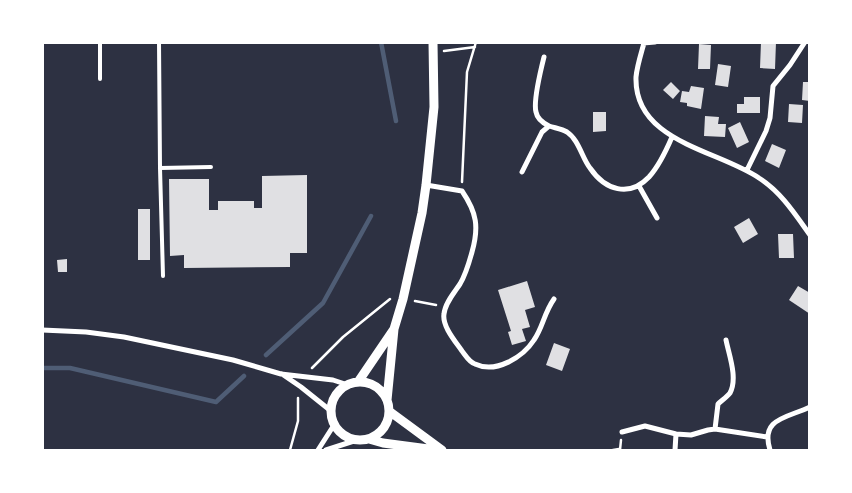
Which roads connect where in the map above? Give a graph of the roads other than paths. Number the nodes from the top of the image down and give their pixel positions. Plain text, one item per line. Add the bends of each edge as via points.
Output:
1 (100, 42) edge
2 (159, 42) edge
3 (433, 42) edge
4 (655, 42) edge
5 (805, 42) edge
6 (643, 43) edge
7 (544, 57) dead end
8 (100, 79) dead end
9 (549, 126) junction
10 (672, 137) junction
11 (211, 167) dead end
12 (160, 168) junction
13 (747, 170) junction
14 (522, 172) dead end
15 (426, 185) junction
16 (639, 186) junction
17 (657, 218) dead end
18 (810, 235) edge
19 (163, 276) dead end
20 (554, 300) dead end
21 (394, 329) junction
22 (42, 330) edge
23 (726, 340) dead end
24 (282, 374) junction
25 (358, 382) junction
26 (348, 385) junction
27 (387, 400) junction
28 (810, 408) edge
29 (331, 411) junction
30 (389, 411) junction
31 (334, 424) junction
32 (715, 429) junction
33 (622, 432) dead end
34 (676, 434) junction
35 (767, 437) junction
36 (369, 439) junction
37 (357, 440) junction
38 (318, 450) edge
39 (326, 450) edge
40 (436, 450) edge
41 (442, 450) edge
42 (675, 450) edge
43 (770, 450) edge

1 - 8 lane
2 - 12 lane
3 - 15 street via 434,107
4 - 6 street
5 - 13 street via 773,86 766,131
6 - 10 street via 636,77 637,89 656,125
7 - 9 street via 535,104 540,120
9 - 14 street via 542,132
9 - 16 street via 568,133 599,179 620,190
10 - 13 street
10 - 16 street via 656,168
11 - 12 lane
12 - 19 lane
13 - 18 street via 777,192
15 - 20 street via 462,191 474,214 476,236 464,275 445,307 444,320 465,355 476,365 497,366 529,347
15 - 21 street
16 - 17 street
21 - 25 street
21 - 27 street
22 - 24 street via 124,337
23 - 32 street via 732,384 730,393 718,404
24 - 26 street
24 - 29 street
25 - 26 street
25 - 27 street via 377,387
26 - 29 street via 337,393
27 - 30 street
28 - 35 street via 781,418 771,426
29 - 31 street
30 - 36 street via 382,430
30 - 41 street
31 - 37 street via 343,435
31 - 38 street
32 - 34 street via 691,435
32 - 35 street
33 - 34 street via 645,426
34 - 42 street
35 - 43 street
36 - 37 street
36 - 40 street
37 - 39 street

